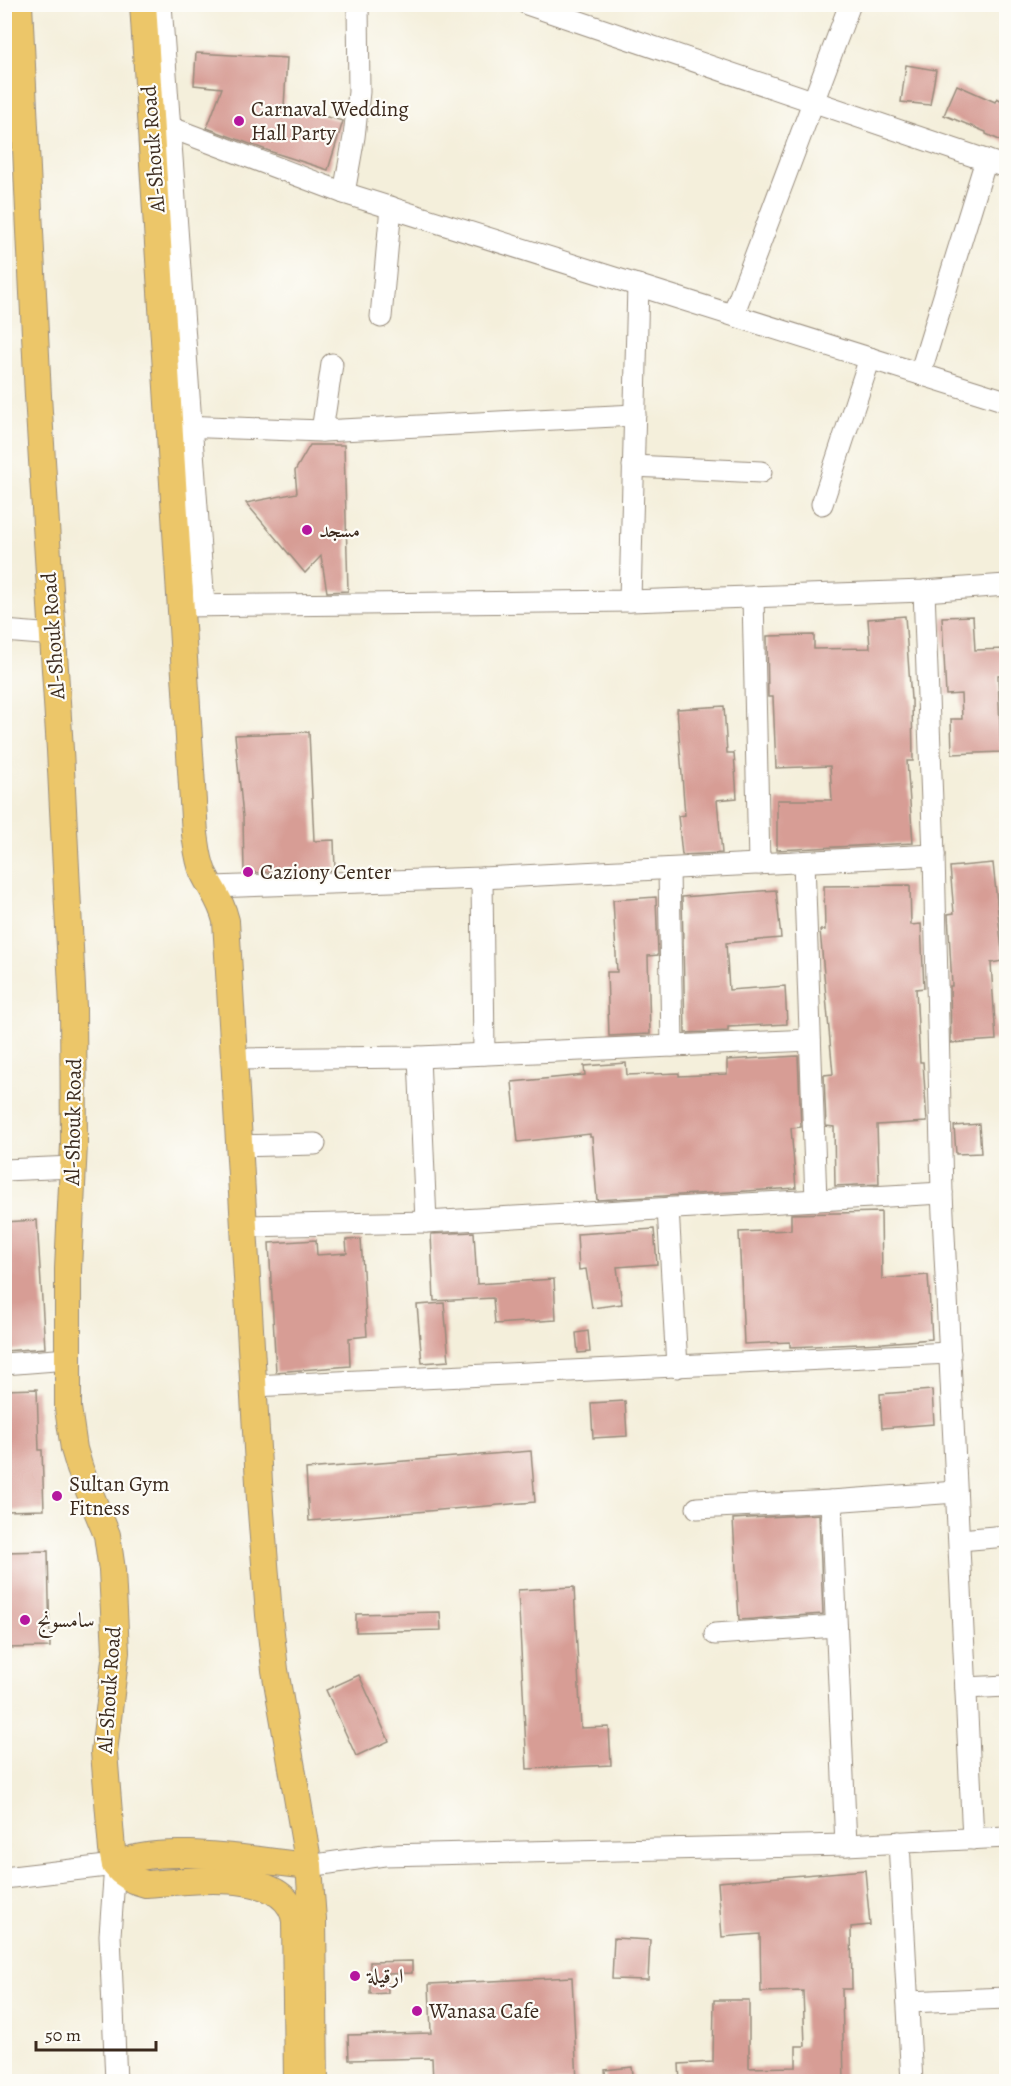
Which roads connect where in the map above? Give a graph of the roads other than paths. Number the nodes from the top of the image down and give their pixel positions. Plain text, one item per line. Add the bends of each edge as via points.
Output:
1 (19, 4) edge
2 (143, 4) edge
3 (161, 4) edge
4 (358, 4) edge
5 (527, 4) edge
6 (850, 4) edge
7 (813, 102) junction
8 (13, 105) edge
9 (162, 126) junction
10 (986, 160) junction
11 (1006, 167) edge
12 (344, 193) junction
13 (391, 207) junction
14 (638, 285) junction
15 (733, 315) junction
16 (381, 317) dead end
17 (870, 358) junction
18 (332, 364) dead end
19 (920, 374) junction
20 (1006, 401) edge
21 (634, 415) junction
22 (181, 426) junction
23 (322, 430) junction
24 (633, 466) junction
25 (761, 472) dead end
26 (822, 504) dead end
27 (1006, 585) edge
28 (924, 591) junction
29 (753, 597) junction
30 (630, 601) junction
31 (193, 605) junction
32 (4, 631) edge
33 (54, 635) junction
34 (934, 855) junction
35 (804, 862) junction
36 (759, 864) junction
37 (669, 869) junction
38 (482, 878) junction
39 (213, 887) junction
40 (810, 1040) junction
41 (672, 1046) junction
42 (484, 1054) junction
43 (419, 1057) junction
44 (233, 1059) junction
45 (315, 1144) dead end
46 (238, 1146) junction
47 (73, 1167) junction
48 (4, 1170) edge
49 (942, 1193) junction
50 (816, 1200) junction
51 (668, 1209) junction
52 (426, 1222) junction
53 (243, 1226) junction
54 (950, 1353) junction
55 (68, 1359) junction
56 (4, 1364) edge
57 (677, 1367) junction
58 (253, 1386) junction
59 (956, 1492) junction
60 (831, 1501) junction
61 (698, 1508) dead end
62 (1006, 1536) edge
63 (960, 1539) junction
64 (836, 1626) junction
65 (716, 1634) dead end
66 (1006, 1686) edge
67 (966, 1688) junction
68 (1006, 1837) edge
69 (973, 1839) junction
70 (899, 1842) junction
71 (846, 1845) junction
72 (115, 1865) junction
73 (309, 1866) junction
74 (4, 1878) edge
75 (304, 1920) junction
76 (1006, 1998) edge
77 (908, 2002) junction
78 (116, 2082) edge
79 (297, 2082) edge
80 (315, 2082) edge
81 (912, 2082) edge

1 - 8 main road, Al-Shouk Road
2 - 9 main road, Al-Shouk Road
3 - 9 street
4 - 12 street via 359,92
5 - 7 street
6 - 7 street
7 - 10 street
7 - 15 street
8 - 33 main road, Al-Shouk Road
9 - 12 street
9 - 22 main road, Al-Shouk Road
10 - 11 street
10 - 19 street
12 - 13 street
13 - 14 street
13 - 16 street
14 - 15 street
14 - 21 street
15 - 17 street
17 - 19 street
17 - 26 street
18 - 23 street
19 - 20 street
21 - 23 street
21 - 24 street
22 - 23 street
22 - 31 main road, Al-Shouk Road
24 - 25 street
24 - 30 street
27 - 28 street
28 - 29 street
28 - 34 street
29 - 30 street
29 - 36 street
30 - 31 street
31 - 39 main road, Al-Shouk Road via 198,856
32 - 33 street
33 - 47 main road, Al-Shouk Road via 73,1007
34 - 35 street
34 - 49 street
35 - 36 street
35 - 40 street
36 - 37 street
37 - 38 street
37 - 41 street
38 - 39 street
38 - 42 street
39 - 44 main road, Al-Shouk Road via 226,921
40 - 41 street
40 - 50 street
41 - 42 street
42 - 43 street
43 - 44 street
43 - 52 street
44 - 46 main road, Al-Shouk Road
45 - 46 street
46 - 53 main road, Al-Shouk Road
47 - 48 street
47 - 55 main road, Al-Shouk Road
49 - 50 street
49 - 54 street
50 - 51 street
51 - 52 street
51 - 57 street
52 - 53 street
53 - 58 main road, Al-Shouk Road
54 - 57 street
54 - 59 street
55 - 56 street
55 - 72 main road, Al-Shouk Road via 68,1408 74,1449 106,1535 112,1570 116,1652 104,1752
57 - 58 street
58 - 73 main road, Al-Shouk Road via 275,1670
59 - 60 street
59 - 63 street
60 - 61 street
60 - 64 street
62 - 63 street
63 - 67 street
64 - 65 street
64 - 71 street
66 - 67 street
67 - 69 street
68 - 69 street
69 - 70 street
70 - 71 street
70 - 77 street
71 - 73 street via 384,1855
72 - 73 main road via 139,1856 179,1855
72 - 74 street
72 - 75 main road, Al-Shouk Road via 126,1876 146,1884 229,1881 265,1886 289,1901
72 - 78 street via 110,1935
73 - 75 main road, Al-Shouk Road
75 - 79 main road, Al-Shouk Road
75 - 80 main road, Al-Shouk Road
76 - 77 street
77 - 81 street

